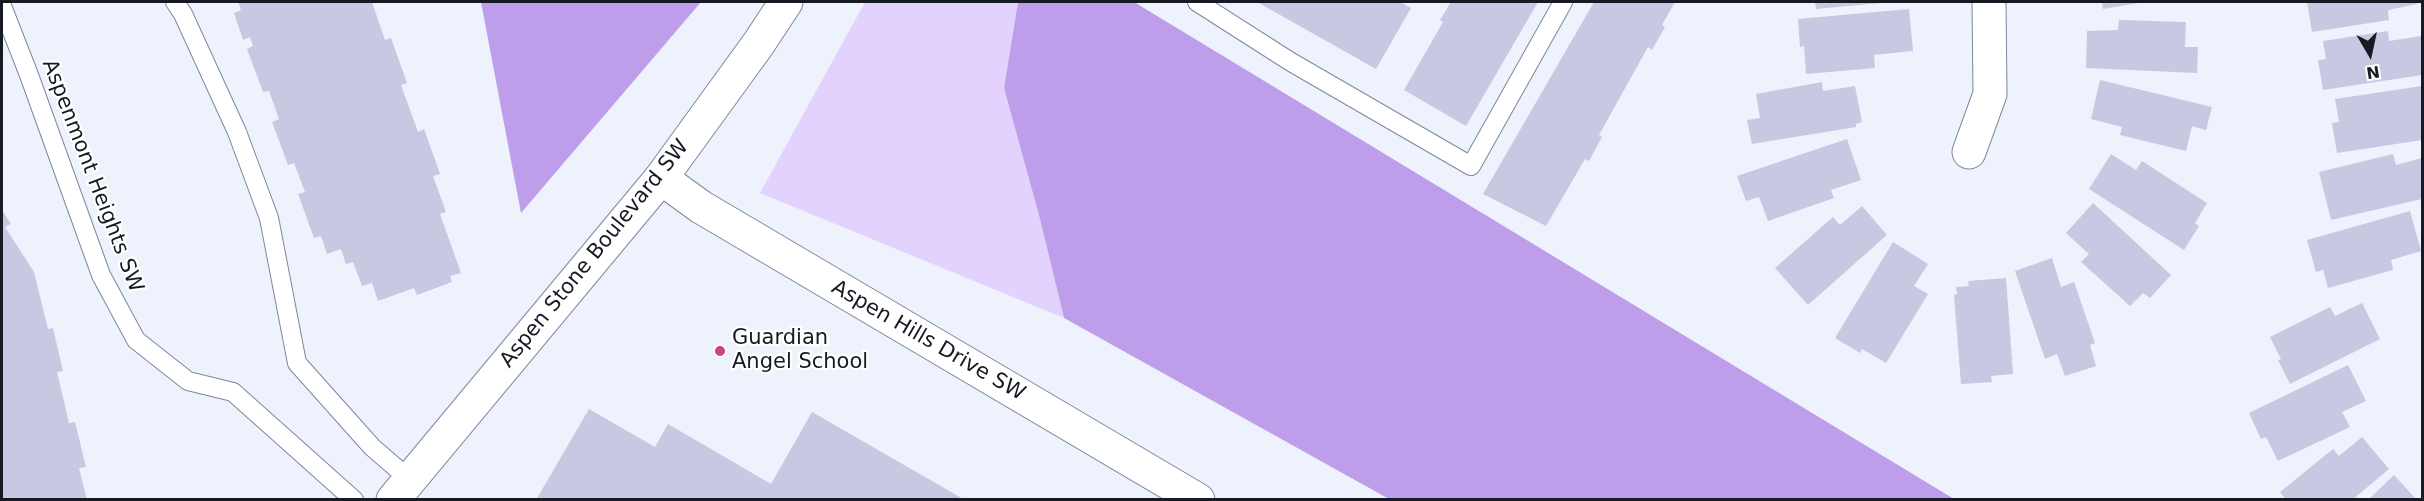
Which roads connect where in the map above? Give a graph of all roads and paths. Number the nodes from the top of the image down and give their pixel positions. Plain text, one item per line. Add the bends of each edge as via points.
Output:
1 (175, 2) edge
2 (786, 2) edge
3 (1197, 2) edge
4 (1563, 2) edge
5 (1989, 2) edge
6 (2, 6) edge
7 (1969, 152) dead end
8 (661, 178) junction
9 (401, 489) edge
10 (354, 500) edge
11 (1198, 500) edge

1 - 9 lane via 237,132 269,218 297,363 372,447
2 - 8 street, Aspen Stone Boulevard SW
3 - 4 lane via 1291,62 1472,166
5 - 7 street via 1990,94
6 - 10 lane, Aspenmont Heights SW via 101,275 136,340 188,381 233,392
8 - 9 street, Aspen Stone Boulevard SW
8 - 11 street, Aspen Hills Drive SW via 701,207

